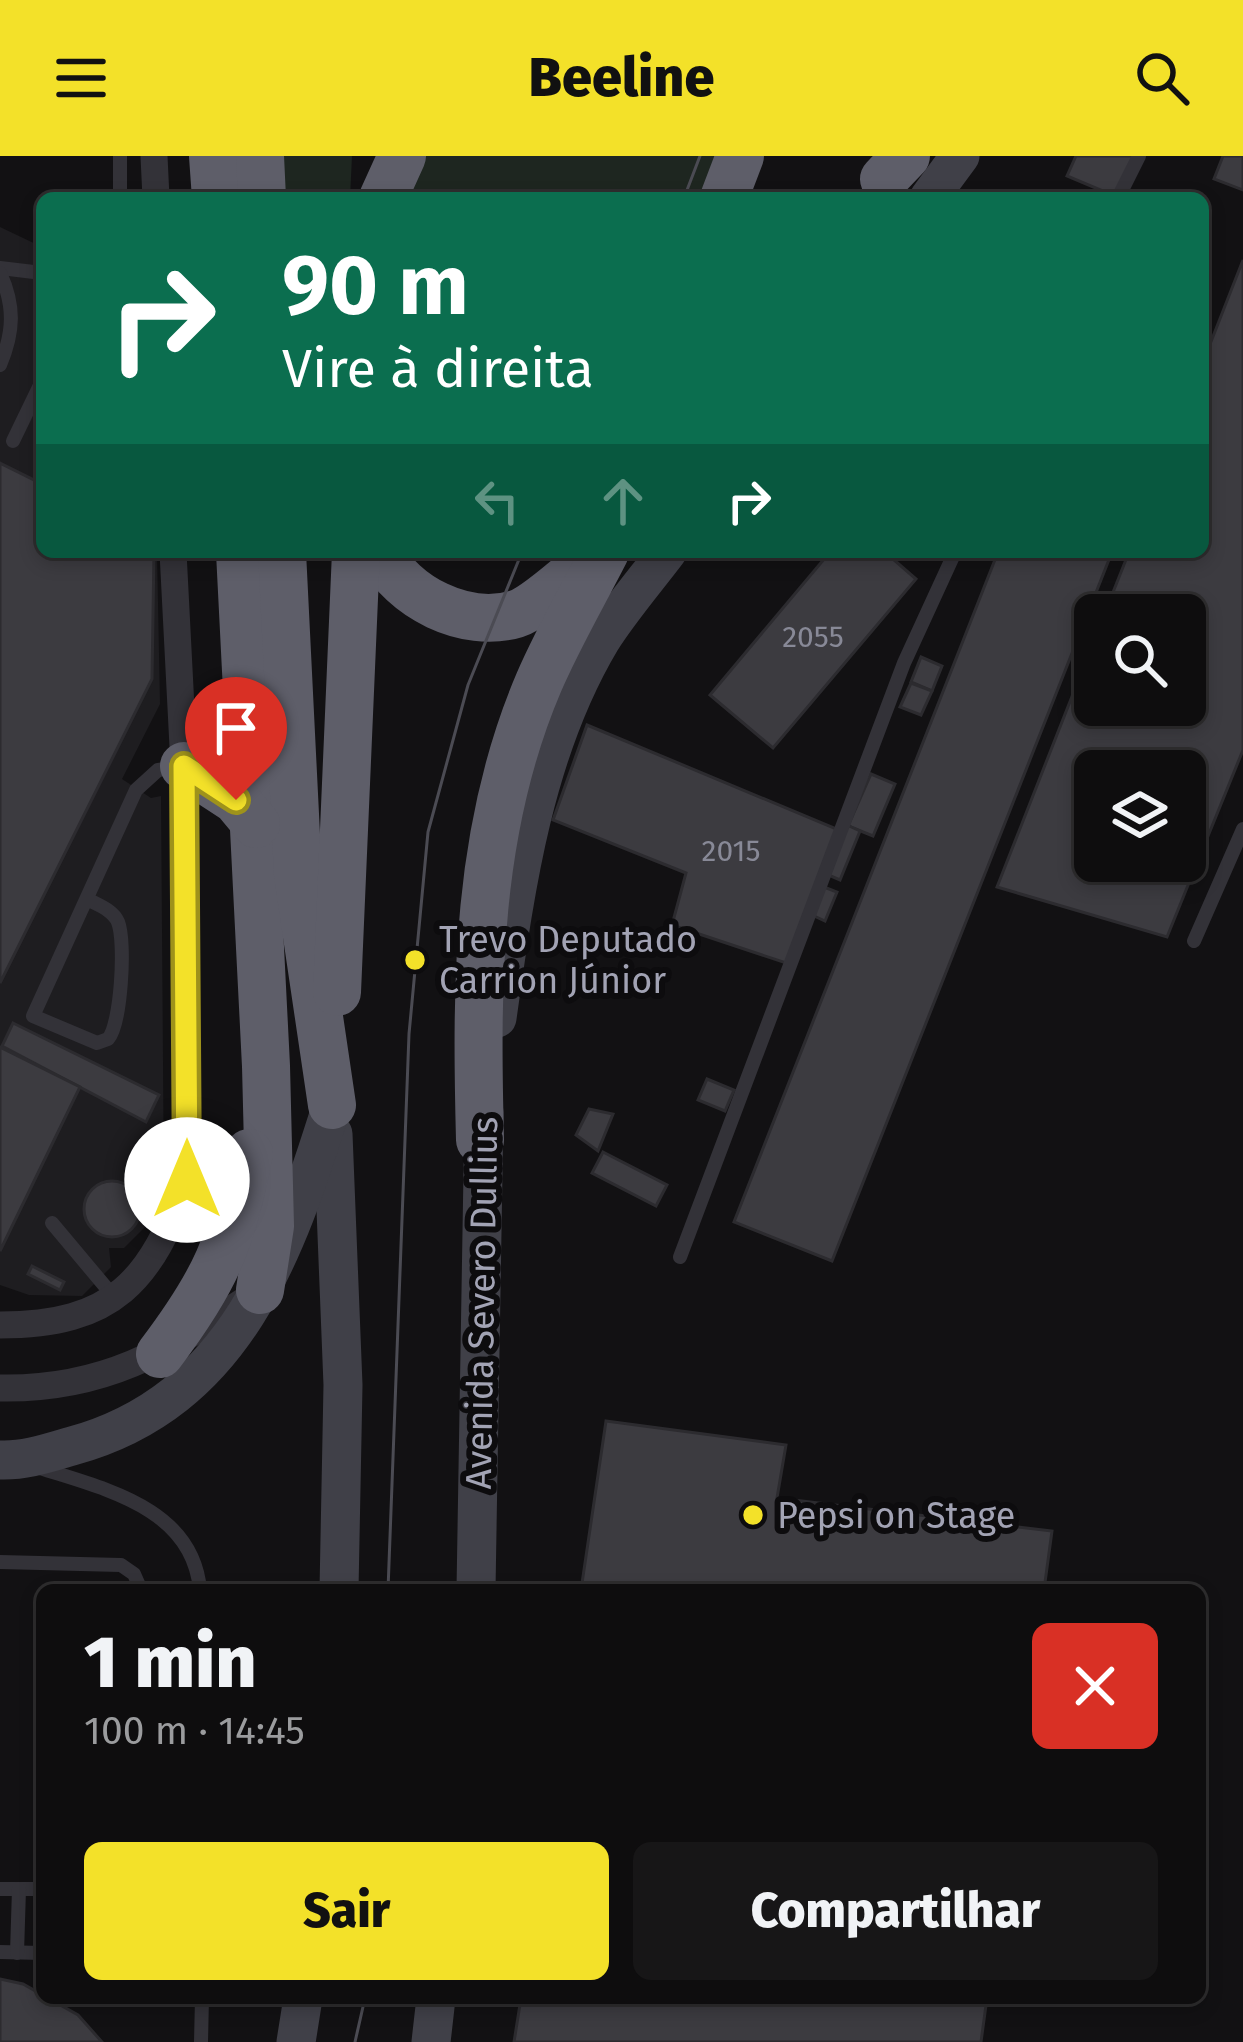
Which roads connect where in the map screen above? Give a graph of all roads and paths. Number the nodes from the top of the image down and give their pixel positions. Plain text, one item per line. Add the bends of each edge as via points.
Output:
1 (120, 156) edge
2 (154, 156) edge
3 (213, 156) edge
4 (260, 156) edge
5 (370, 156) edge
6 (382, 156) edge
7 (402, 156) edge
8 (740, 156) edge
9 (960, 156) edge
10 (1139, 156) edge
11 (120, 192) edge
12 (156, 192) edge
13 (216, 192) edge
14 (262, 192) edge
15 (377, 192) edge
16 (379, 192) edge
17 (381, 192) edge
18 (726, 192) edge
19 (933, 192) edge
20 (1121, 192) edge
21 (0, 271) edge
22 (36, 273) edge
23 (0, 364) edge
24 (36, 393) edge
25 (13, 441) dead end
26 (173, 558) edge
27 (240, 558) edge
28 (281, 558) edge
29 (356, 558) edge
30 (383, 558) edge
31 (594, 558) edge
32 (599, 558) edge
33 (662, 558) edge
34 (952, 558) edge
35 (184, 766) junction
36 (256, 824) junction
37 (1243, 830) edge
38 (87, 899) junction
39 (1194, 941) dead end
40 (266, 1066) junction
41 (332, 1105) junction
42 (480, 1140) junction
43 (52, 1223) dead end
44 (680, 1257) dead end
45 (260, 1290) junction
46 (114, 1297) junction
47 (0, 1325) edge
48 (160, 1354) junction
49 (6, 1388) edge
50 (10, 1461) edge
51 (0, 1562) edge
52 (138, 1584) edge
53 (199, 1584) edge
54 (339, 1584) edge
55 (476, 1584) edge
56 (0, 1888) edge
57 (19, 1889) junction
58 (36, 1889) edge
59 (0, 1952) edge
60 (17, 1952) junction
61 (36, 1953) edge
62 (202, 2004) edge
63 (302, 2004) edge
64 (435, 2004) edge
65 (201, 2042) edge
66 (296, 2042) edge
67 (431, 2042) edge

1 - 11 lane
2 - 12 street
3 - 13 highway
4 - 14 highway
5 - 15 highway
6 - 16 highway
7 - 17 highway
8 - 18 highway
9 - 19 street
10 - 20 lane
21 - 22 lane
21 - 23 lane via 12,299 11,340
24 - 25 lane
26 - 35 street
27 - 36 highway
28 - 41 highway via 298,875
29 - 41 highway
30 - 31 highway via 414,594 460,615 517,614
32 - 42 highway via 538,683 503,788 482,901
33 - 42 street, Avenida Severo Dullius via 600,641 551,751 520,863
34 - 44 lane via 904,662
35 - 36 highway via 236,800
35 - 38 lane via 158,770 136,790
35 - 46 street via 187,1180 143,1274
36 - 40 highway
37 - 39 lane
38 - 38 lane via 33,1016 97,1043 118,1020 120,931 117,919
40 - 45 highway via 270,1226
40 - 48 highway via 225,1250 206,1293
41 - 45 street via 304,1196
41 - 54 street via 344,1385
42 - 55 street, Avenida Severo Dullius
43 - 46 lane
45 - 48 street
45 - 50 street via 213,1365 167,1404 110,1436
46 - 47 street via 39,1325
48 - 49 street via 86,1381
50 - 53 lane via 152,1510 183,1538
51 - 52 lane via 121,1564
56 - 57 lane
57 - 58 lane
57 - 60 lane
59 - 60 lane
60 - 61 lane
62 - 65 lane
63 - 66 street
64 - 67 street

